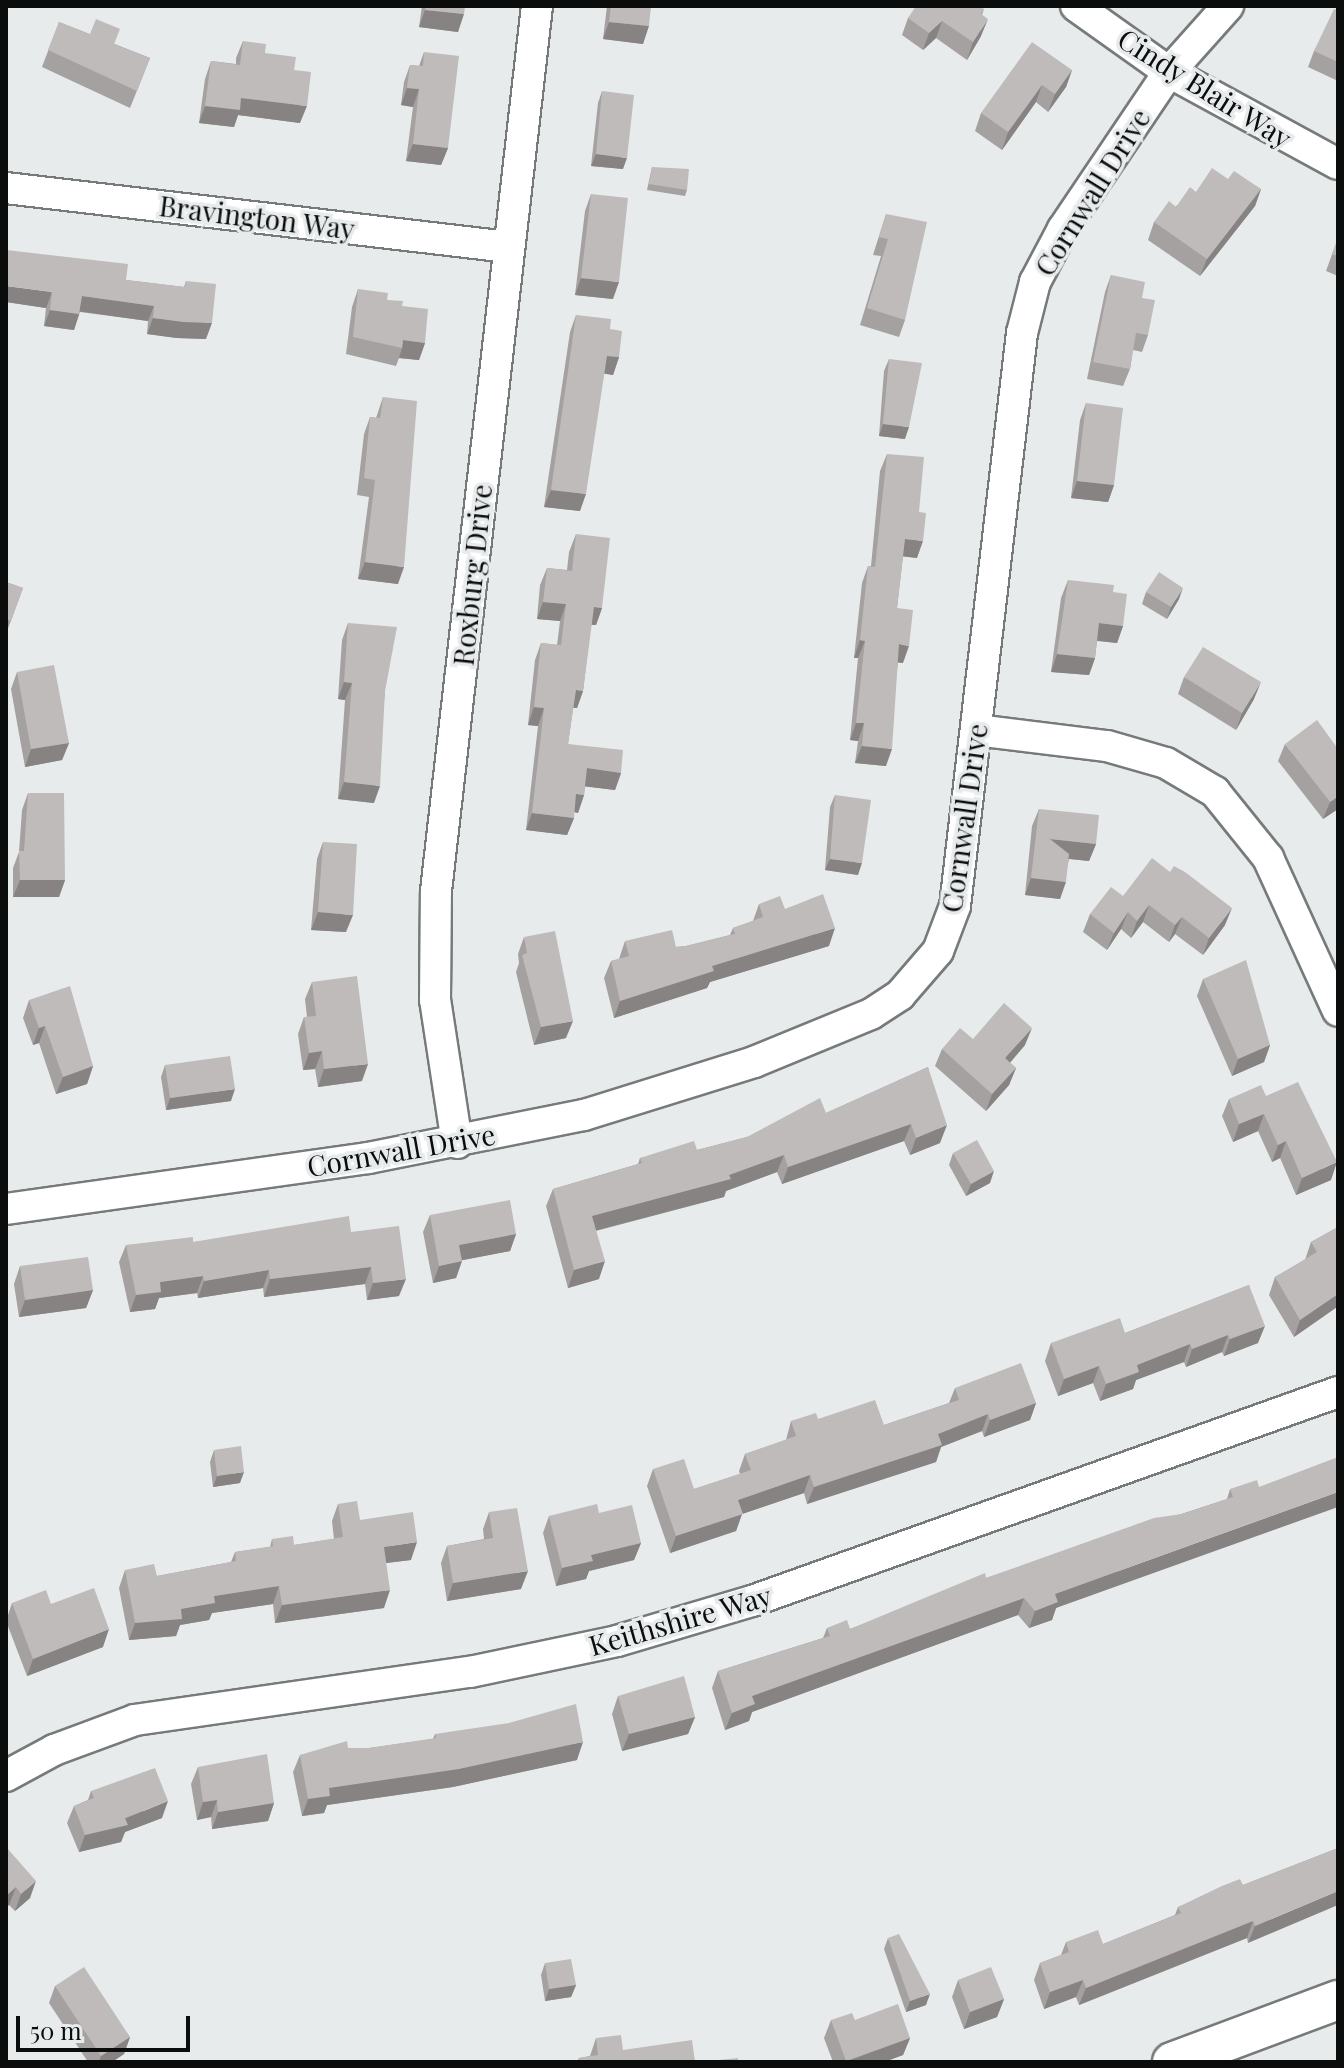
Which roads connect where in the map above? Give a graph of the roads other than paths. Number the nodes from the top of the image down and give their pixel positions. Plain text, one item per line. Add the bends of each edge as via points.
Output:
1 (537, 6) edge
2 (1076, 6) edge
3 (1228, 6) edge
4 (1169, 72) junction
5 (1338, 164) edge
6 (6, 188) edge
7 (508, 247) junction
8 (976, 730) junction
9 (1338, 1011) edge
10 (457, 1143) junction
11 (6, 1209) edge
12 (1338, 1392) edge
13 (6, 1776) edge
14 (1338, 2000) edge
15 (1172, 2062) edge

1 - 7 street, Roxburg Drive
2 - 4 street, Cindy Blair Way
3 - 4 street, Cornwall Drive
4 - 5 street, Cindy Blair Way
4 - 8 street, Cornwall Drive via 1063,229 1028,305
6 - 7 street, Bravington Way
7 - 10 street, Roxburg Drive via 436,891 435,1000
8 - 9 street via 1131,752 1188,773 1215,792 1268,858
8 - 10 street, Cornwall Drive via 952,918 938,951 900,995 871,1014 675,1089
10 - 11 street, Cornwall Drive
12 - 13 street, Keithshire Way via 752,1601 617,1641 470,1672 135,1720 54,1750
14 - 15 main road

